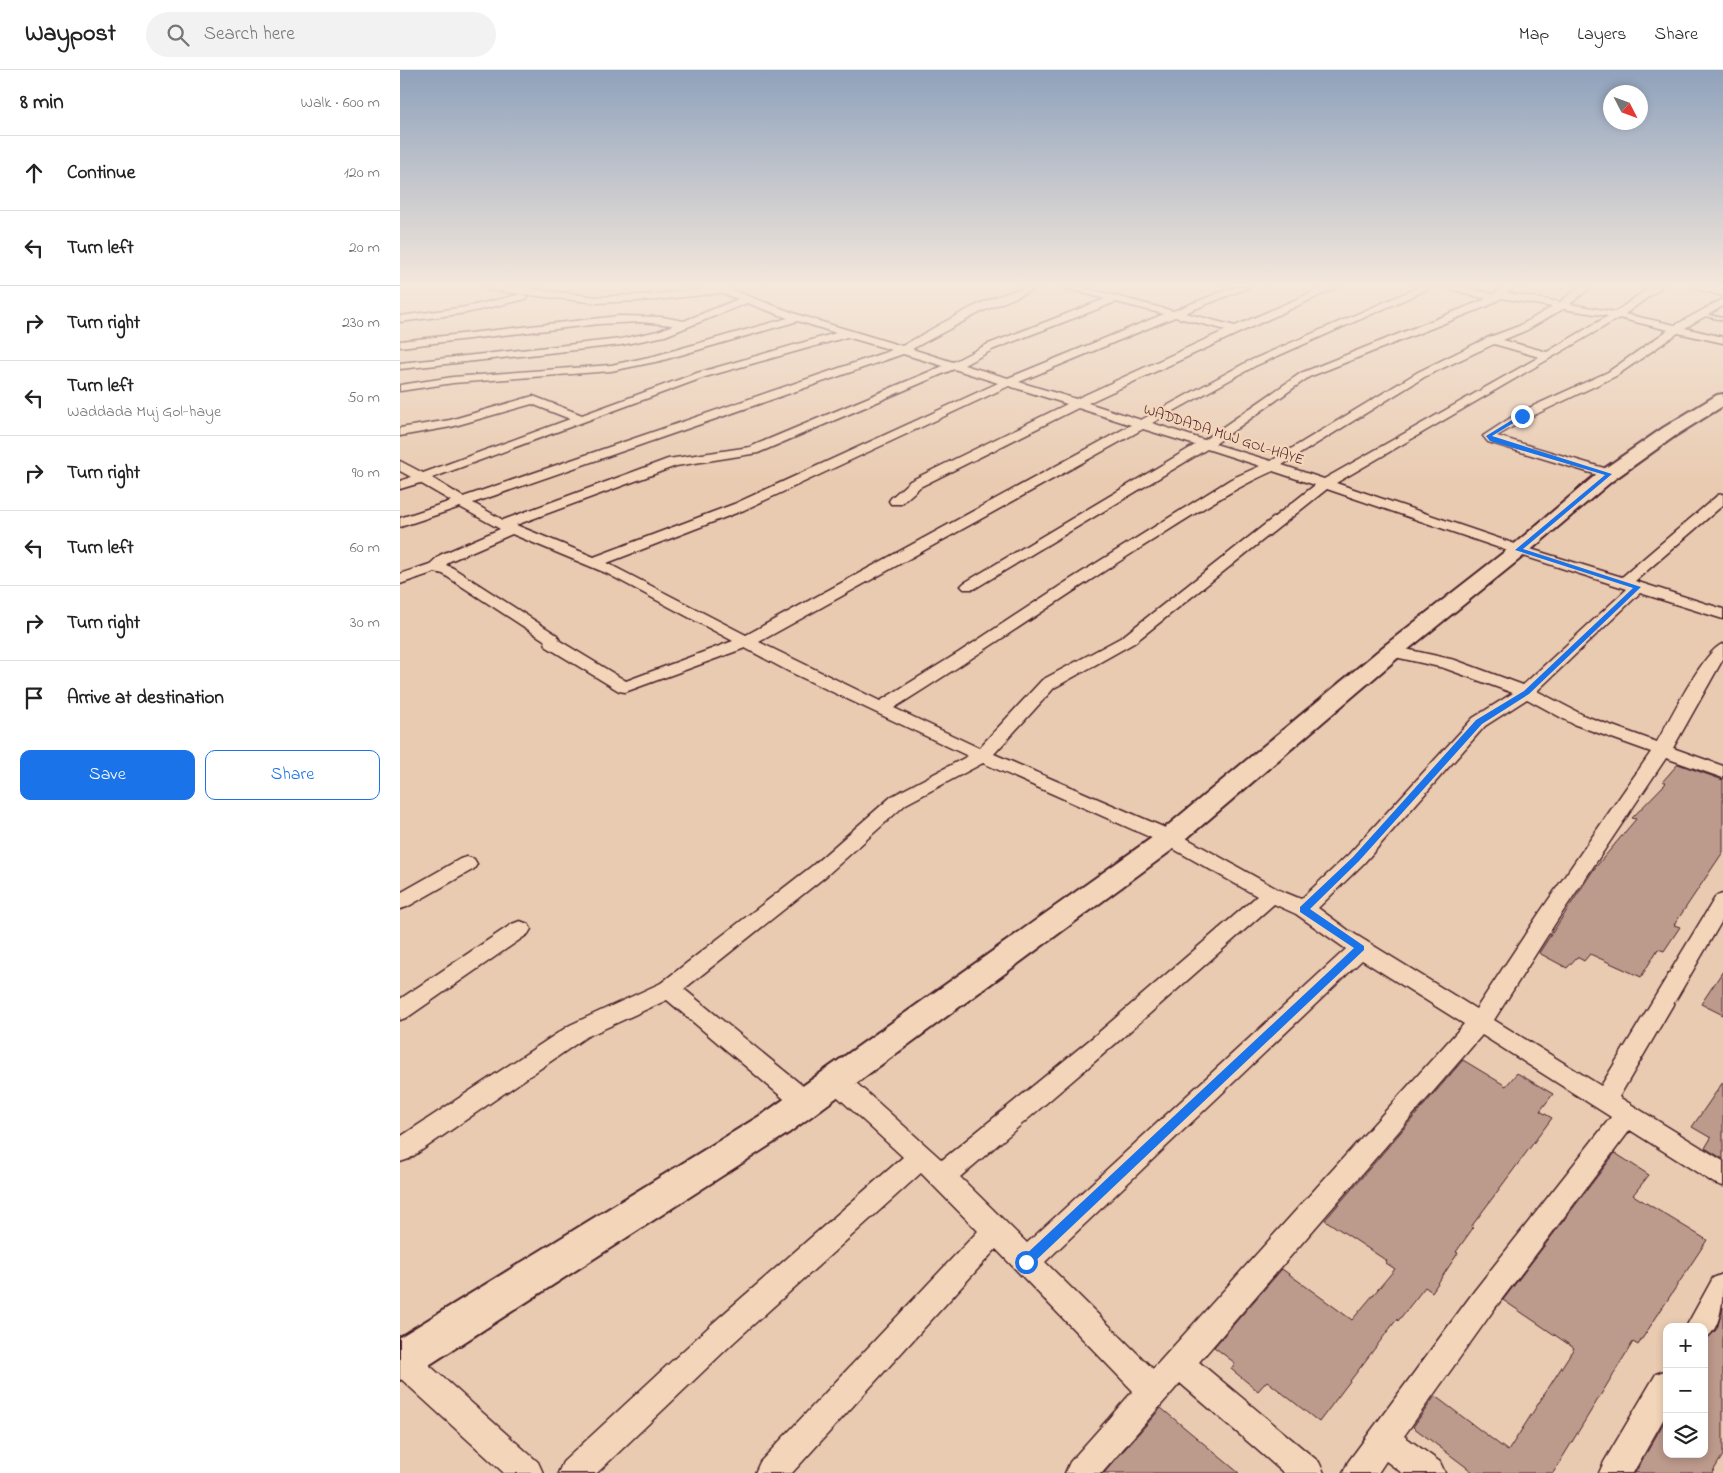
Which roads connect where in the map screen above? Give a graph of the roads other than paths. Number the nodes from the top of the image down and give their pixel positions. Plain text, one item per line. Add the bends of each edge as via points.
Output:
1 (525, 352) edge
2 (679, 352) edge
3 (778, 352) edge
4 (896, 352) edge
5 (911, 352) edge
6 (979, 352) edge
7 (1078, 352) edge
8 (1185, 352) edge
9 (1278, 352) edge
10 (1361, 352) edge
11 (1465, 352) edge
12 (1535, 352) edge
13 (1553, 352) edge
14 (1643, 352) edge
15 (1547, 356) junction
16 (400, 366) edge
17 (953, 366) junction
18 (1008, 382) junction
19 (400, 388) edge
20 (1076, 403) junction
21 (1720, 403) edge
22 (581, 419) junction
23 (1143, 425) junction
24 (400, 432) edge
25 (1205, 445) junction
26 (400, 465) edge
27 (1272, 466) junction
28 (1609, 474) junction
29 (420, 478) junction
30 (1325, 484) junction
31 (400, 485) edge
32 (1723, 498) edge
33 (896, 501) dead end
34 (459, 502) junction
35 (400, 523) edge
36 (507, 527) junction
37 (1519, 550) junction
38 (593, 563) junction
39 (435, 567) junction
40 (400, 580) edge
41 (1631, 585) junction
42 (969, 586) dead end
43 (1723, 614) edge
44 (748, 641) junction
45 (1723, 649) edge
46 (1392, 651) junction
47 (1526, 692) junction
48 (881, 708) junction
49 (1662, 750) junction
50 (982, 756) junction
51 (1723, 772) edge
52 (1170, 838) junction
53 (467, 864) dead end
54 (1272, 895) junction
55 (1723, 901) edge
56 (400, 902) edge
57 (1304, 909) junction
58 (520, 929) dead end
59 (1361, 948) junction
60 (669, 989) junction
61 (400, 1011) edge
62 (1480, 1022) junction
63 (836, 1080) junction
64 (1605, 1100) junction
65 (805, 1102) junction
66 (1628, 1114) junction
67 (400, 1151) edge
68 (922, 1157) junction
69 (1723, 1175) edge
70 (942, 1176) junction
71 (996, 1230) junction
72 (1026, 1262) junction
73 (1723, 1287) edge
74 (1702, 1323) edge
75 (400, 1359) edge
76 (1178, 1363) junction
77 (1154, 1391) junction
78 (1663, 1391) edge
79 (1383, 1440) junction
80 (527, 1473) edge
81 (574, 1473) edge
82 (771, 1473) edge
83 (1081, 1473) edge
84 (1308, 1473) edge
85 (1359, 1473) edge
86 (1429, 1473) edge
87 (1615, 1473) edge

1 - 16 street
2 - 19 street via 611,368 454,380
3 - 22 street via 729,366
4 - 34 street
5 - 17 street, WADDADA MUJ GOL-HAYE
6 - 17 street
7 - 18 street
8 - 20 street
9 - 23 street via 1251,364
10 - 25 street via 1291,383
11 - 27 street via 1396,389
12 - 15 street
13 - 15 street
14 - 28 street via 1612,374 1538,408 1489,436 1492,440
15 - 30 street
17 - 18 street, WADDADA MUJ GOL-HAYE
17 - 36 street via 752,450 673,462
18 - 20 street, WADDADA MUJ GOL-HAYE
18 - 38 street via 739,507
20 - 23 street, WADDADA MUJ GOL-HAYE
20 - 33 street via 915,484
21 - 28 main road via 1669,432
22 - 24 street via 533,400 451,423
22 - 29 street
23 - 25 street, WADDADA MUJ GOL-HAYE
23 - 44 street
25 - 27 street, WADDADA MUJ GOL-HAYE
25 - 42 street
26 - 29 street
27 - 30 street, WADDADA MUJ GOL-HAYE
27 - 48 street via 1236,482
28 - 37 main road
29 - 31 street
29 - 34 street
30 - 37 street, WADDADA MUJ GOL-HAYE
30 - 50 street via 1128,640 1048,684
32 - 41 street
34 - 35 street
34 - 36 street
36 - 38 street
36 - 39 street via 445,558
37 - 41 street, WADDADA MUJ GOL-HAYE
37 - 46 main road
38 - 44 street
39 - 40 street
39 - 44 street via 448,571 551,638 553,644 625,688
41 - 43 street, WADDADA MUJ GOL-HAYE
41 - 47 street
44 - 48 street via 794,667
45 - 49 street via 1713,660
46 - 47 street via 1449,664
46 - 52 main road
47 - 49 street via 1579,720
47 - 57 street via 1479,722 1356,859
48 - 50 street
49 - 51 street
49 - 62 street
50 - 52 street
50 - 60 street via 899,800 819,871
52 - 54 street
52 - 63 main road
53 - 56 street
54 - 57 street
54 - 70 street
55 - 64 street
57 - 59 street
58 - 61 street
59 - 62 street
59 - 72 street
60 - 65 street
60 - 67 street via 578,1031
62 - 64 street
62 - 76 street
63 - 65 main road
63 - 68 street
64 - 66 street
65 - 75 main road
66 - 69 street
66 - 79 street via 1485,1299
68 - 70 street
68 - 81 street via 723,1333
70 - 71 street
71 - 72 street
71 - 82 street
72 - 77 street
73 - 74 street
75 - 80 street
76 - 77 street
76 - 84 street
77 - 83 street
78 - 87 street
79 - 85 street
79 - 86 street

